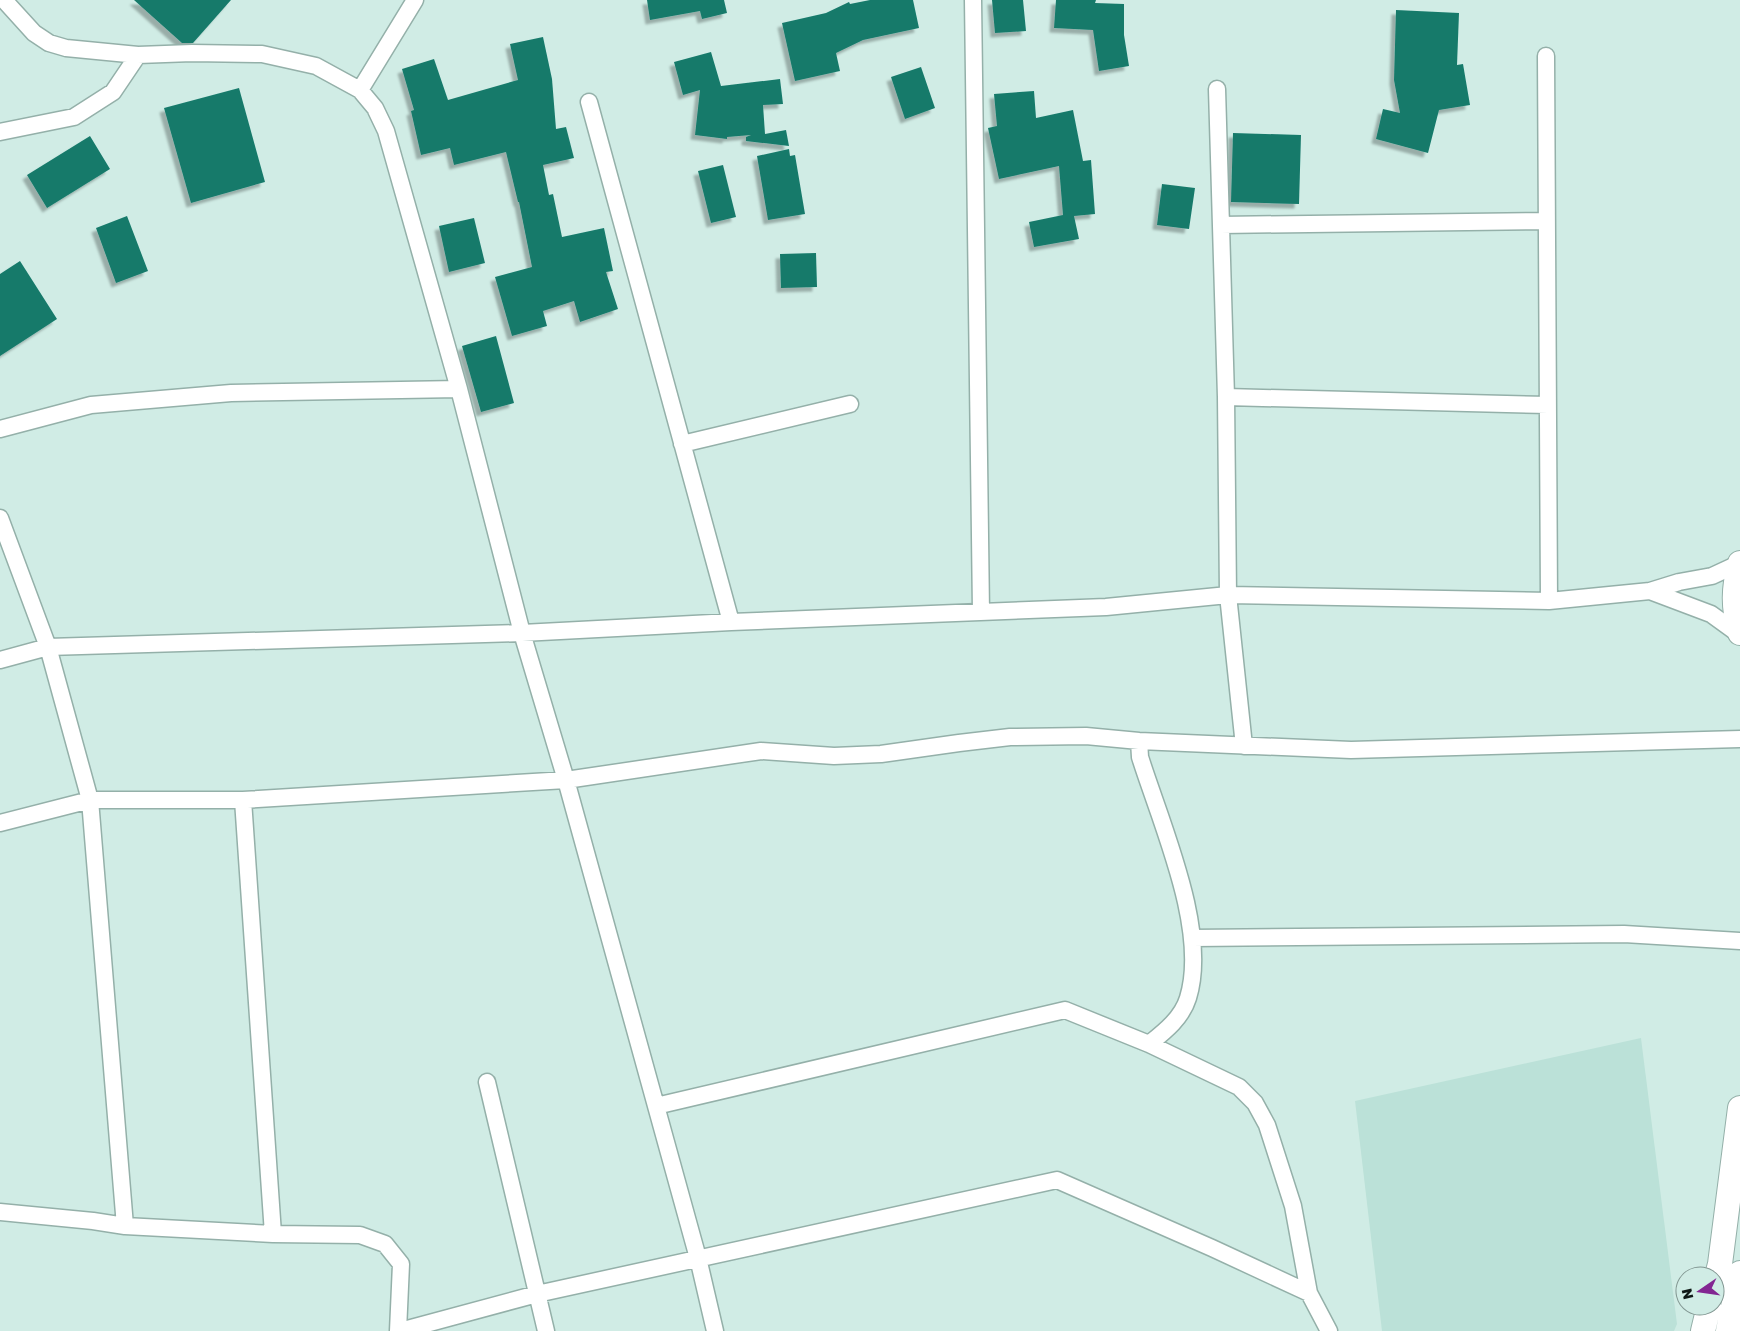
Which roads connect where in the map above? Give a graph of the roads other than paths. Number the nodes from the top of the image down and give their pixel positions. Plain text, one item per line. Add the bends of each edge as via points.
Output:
1 (4, 0) edge
2 (415, 0) edge
3 (973, 0) edge
4 (138, 55) junction
5 (1546, 56) dead end
6 (1217, 89) dead end
7 (360, 90) junction
8 (589, 102) dead end
9 (0, 132) edge
10 (1547, 221) junction
11 (1221, 225) junction
12 (459, 389) junction
13 (1226, 397) junction
14 (850, 404) dead end
15 (1548, 405) junction
16 (0, 429) edge
17 (682, 444) junction
18 (0, 518) edge
19 (1740, 563) edge
20 (1650, 591) junction
21 (1228, 595) junction
22 (1549, 601) junction
23 (981, 612) junction
24 (731, 622) junction
25 (522, 634) junction
26 (1740, 634) edge
27 (48, 646) junction
28 (0, 660) edge
29 (1740, 738) edge
30 (1139, 741) junction
31 (1244, 746) junction
32 (566, 780) junction
33 (90, 800) junction
34 (243, 800) junction
35 (0, 823) edge
36 (1192, 938) junction
37 (1740, 941) edge
38 (1149, 1044) junction
39 (487, 1082) dead end
40 (656, 1106) junction
41 (1740, 1108) edge
42 (0, 1212) edge
43 (125, 1226) junction
44 (273, 1234) junction
45 (698, 1258) junction
46 (1719, 1266) edge
47 (1740, 1273) edge
48 (1308, 1293) junction
49 (537, 1294) junction
50 (1707, 1316) edge
51 (399, 1331) edge
52 (546, 1331) edge
53 (715, 1331) edge
54 (1329, 1331) edge
55 (1703, 1331) edge
56 (1728, 1331) edge

1 - 4 street via 34,33 49,44
2 - 7 street
3 - 23 street
4 - 7 street via 262,54 316,66
4 - 9 street via 113,92 74,117
5 - 10 street
6 - 11 street
7 - 12 street via 375,108 386,132
8 - 17 street
10 - 11 street
10 - 15 street
11 - 13 street
12 - 16 street via 231,394 100,404
12 - 25 street
13 - 15 street
13 - 21 street
14 - 17 street
15 - 22 street
17 - 24 street
18 - 27 street
19 - 20 street via 1712,576
19 - 26 main road via 1734,588 1734,612
20 - 22 street
20 - 26 street via 1711,614
21 - 22 street
21 - 23 street via 1106,608
21 - 31 street
23 - 24 street
24 - 25 street
25 - 27 street
25 - 32 street
27 - 28 street
27 - 33 street
29 - 31 street via 1351,750
30 - 31 street
30 - 32 street via 1086,736 1010,737 881,754 834,756 761,751
30 - 36 street via 1140,757 1178,873
32 - 34 street
32 - 40 street
33 - 34 street
33 - 35 street
33 - 43 street
34 - 44 street
36 - 37 street via 1624,934
36 - 38 street via 1194,968 1188,1000 1172,1026
38 - 40 street via 1065,1010
38 - 48 street via 1239,1087 1255,1103 1267,1125 1293,1206
39 - 49 street
40 - 45 street
41 - 46 main road
42 - 43 street
43 - 44 street
44 - 51 street via 360,1235 385,1244 401,1264
45 - 48 street via 1058,1180
45 - 49 street
45 - 53 street
47 - 56 main road
48 - 54 street
49 - 51 street
49 - 52 street
50 - 55 main road

